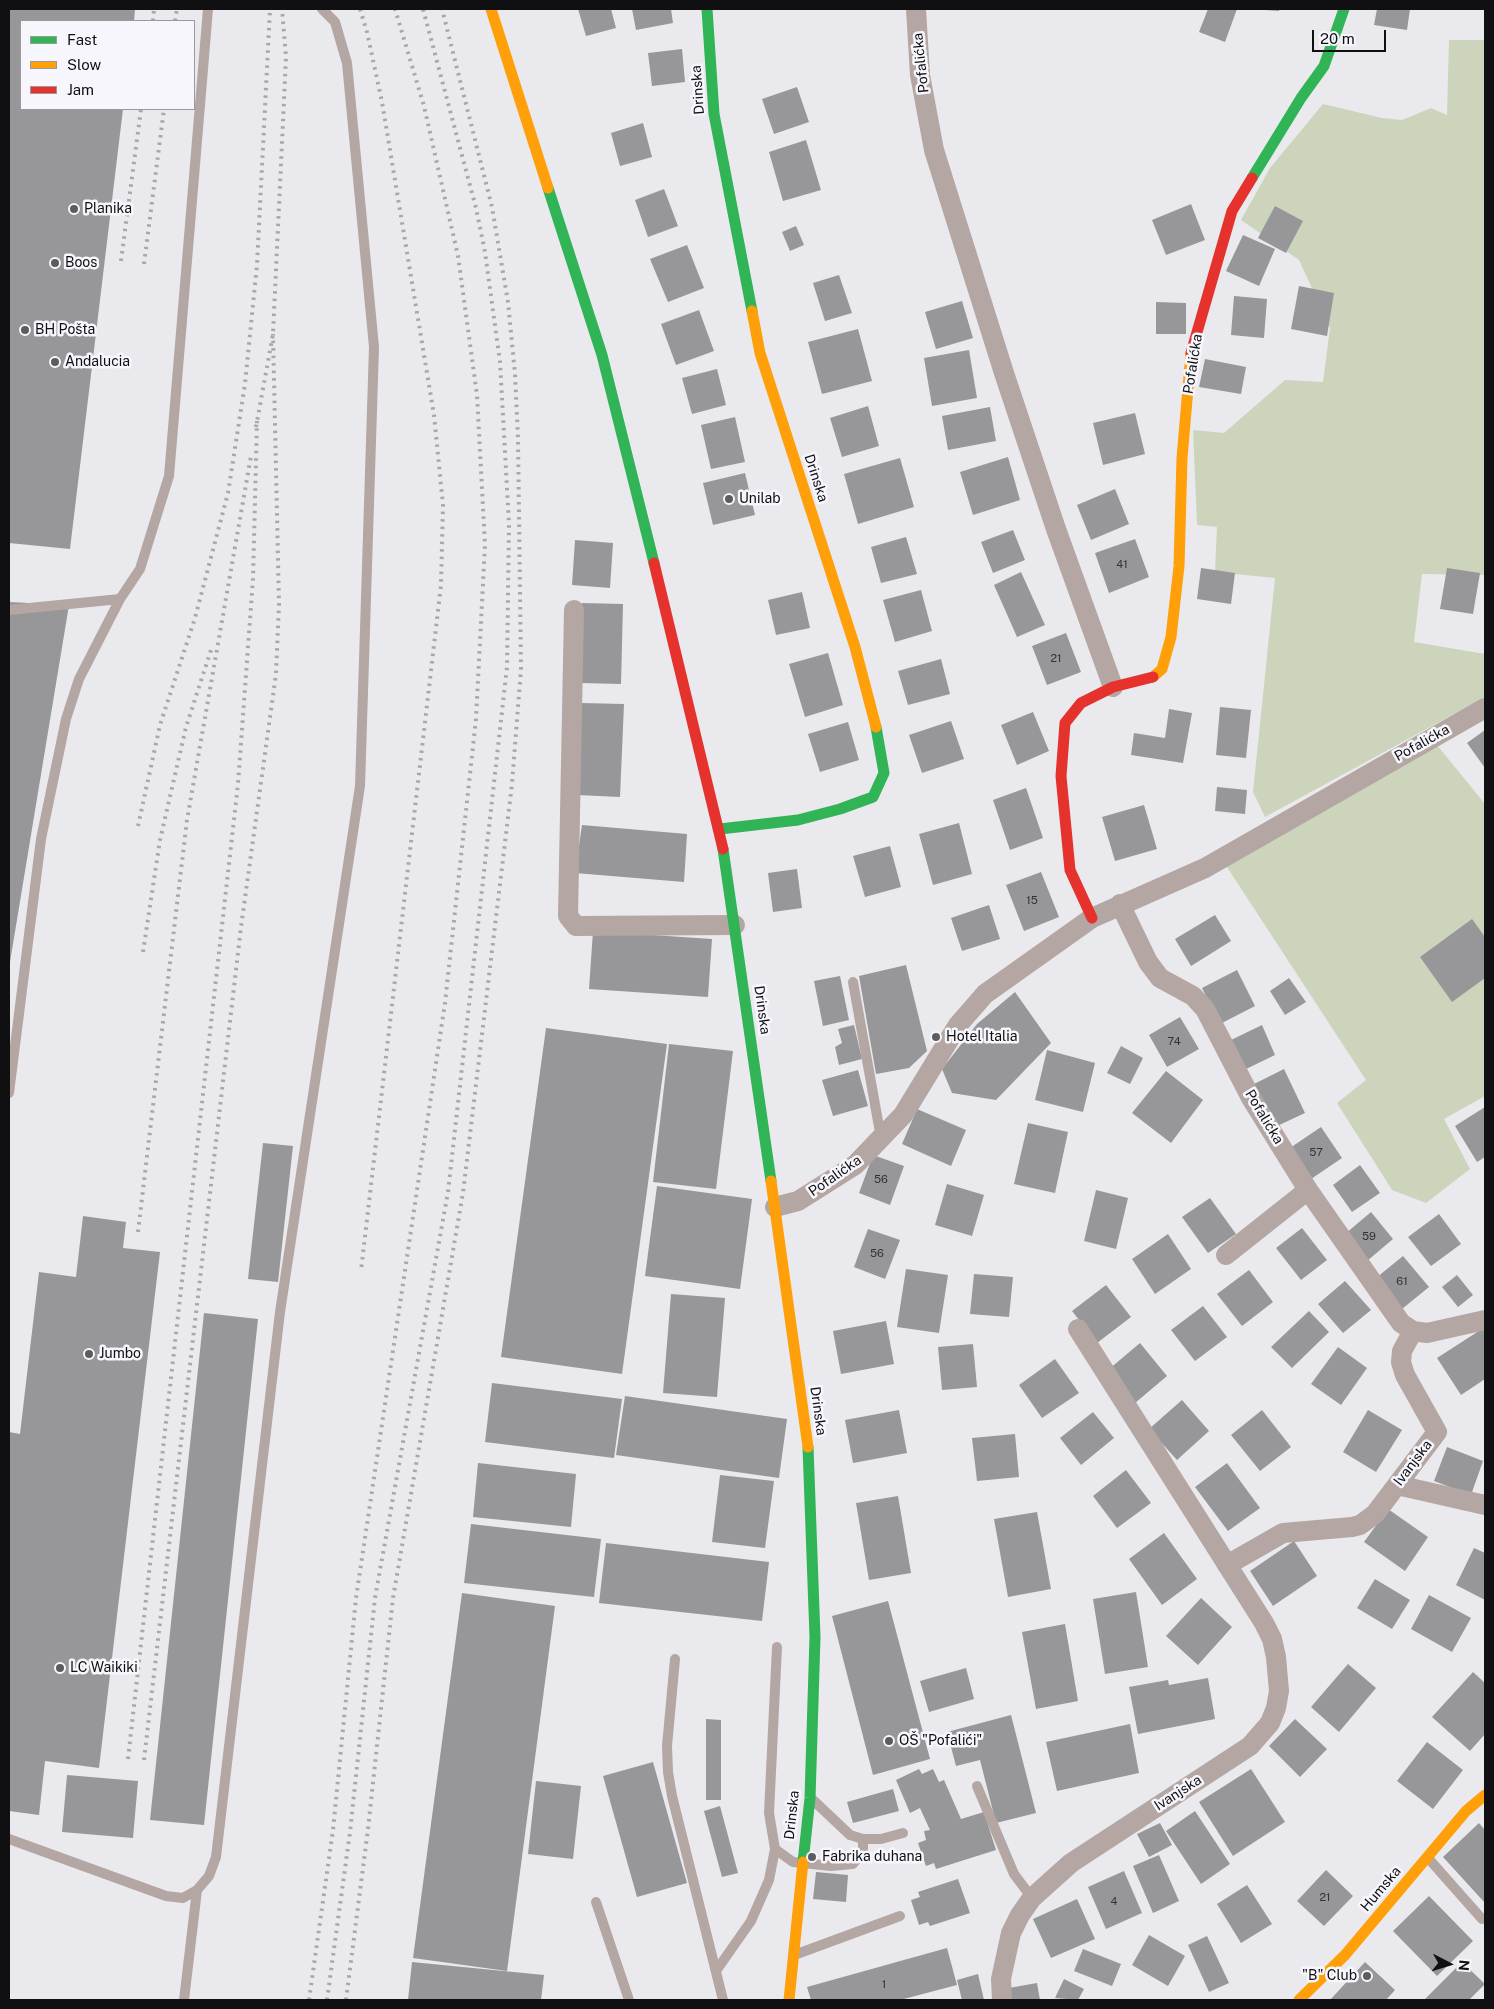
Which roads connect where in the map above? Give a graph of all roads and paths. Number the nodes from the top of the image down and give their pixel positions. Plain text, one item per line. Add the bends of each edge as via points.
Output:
1 (208, 9) edge
2 (322, 9) edge
3 (492, 9) edge
4 (707, 9) edge
5 (916, 9) edge
6 (1344, 9) edge
7 (120, 599) junction
8 (9, 610) edge
9 (574, 610) dead end
10 (1113, 687) junction
11 (1485, 708) edge
12 (720, 829) junction
13 (1120, 904) junction
14 (1092, 918) junction
15 (735, 924) junction
16 (852, 982) dead end
17 (9, 1093) edge
18 (881, 1138) junction
19 (1308, 1190) junction
20 (774, 1207) junction
21 (1226, 1255) dead end
22 (1485, 1320) edge
23 (1078, 1329) dead end
24 (1413, 1331) junction
25 (1397, 1485) junction
26 (1485, 1505) edge
27 (1227, 1565) junction
28 (777, 1647) dead end
29 (675, 1659) dead end
30 (977, 1786) dead end
31 (1485, 1795) edge
32 (810, 1798) junction
33 (903, 1833) dead end
34 (863, 1839) junction
35 (9, 1840) edge
36 (775, 1849) junction
37 (1427, 1858) junction
38 (802, 1863) junction
39 (197, 1890) junction
40 (1032, 1898) junction
41 (596, 1902) dead end
42 (900, 1916) dead end
43 (1482, 1919) dead end
44 (793, 1955) junction
45 (716, 1971) junction
46 (1306, 1999) edge
47 (184, 2000) edge
48 (629, 2000) edge
49 (723, 2000) edge
50 (789, 2000) edge
51 (1002, 2000) edge

1 - 7 lane via 170,476 140,569
2 - 39 lane via 335,22 347,63 374,347 360,786 280,1312 216,1856 209,1876
3 - 12 street, Drinska via 602,355
4 - 12 street, Drinska via 714,114 760,353 854,647 881,747 884,773 873,796 840,809 798,820
5 - 10 street, Pofalićka via 920,74 934,150 1007,382
6 - 10 street, Pofalićka via 1324,66 1232,211 1192,347 1182,458 1179,566 1171,637 1162,669 1154,677
7 - 8 lane
7 - 17 lane via 79,679 66,719 41,840
9 - 15 street via 568,916 576,926
10 - 14 street, Pofalićka via 1081,703 1065,723 1061,776 1070,870
11 - 13 street, Pofalićka via 1205,868
12 - 15 street, Drinska
13 - 14 street, Pofalićka
13 - 19 street, Pofalićka via 1148,962 1160,978 1193,996 1206,1009 1251,1098
14 - 18 street, Pofalićka via 985,994 958,1025 903,1115
15 - 20 street, Drinska
16 - 18 lane
18 - 20 street, Pofalićka via 855,1165 798,1201
19 - 21 street
19 - 24 street, Pofalićka via 1401,1323
20 - 32 street, Drinska via 810,1464 815,1637
22 - 24 street via 1427,1333
23 - 27 street, Ivanjska
24 - 25 street, Ivanjska via 1402,1351 1401,1362 1437,1432
25 - 26 street
25 - 27 street, Ivanjska via 1375,1514 1360,1525 1283,1533
27 - 40 street, Ivanjska via 1272,1639 1279,1691 1270,1723 1250,1746 1071,1863
28 - 36 lane via 769,1813
29 - 45 lane via 667,1746 668,1772
30 - 40 lane via 1014,1874
31 - 37 street, Humska via 1466,1811
32 - 34 lane via 850,1835
32 - 38 street, Drinska
33 - 34 lane via 881,1839
34 - 38 lane via 863,1851 853,1864
35 - 39 lane via 166,1896 183,1898
36 - 38 lane via 793,1862
36 - 45 lane via 769,1880 750,1921
37 - 43 lane
37 - 46 street, Humska
38 - 44 street, Drinska
39 - 47 lane
40 - 51 street, Ivanjska via 1011,1933 1001,1979
41 - 48 lane
42 - 44 lane
44 - 50 street, Drinska
45 - 49 lane

